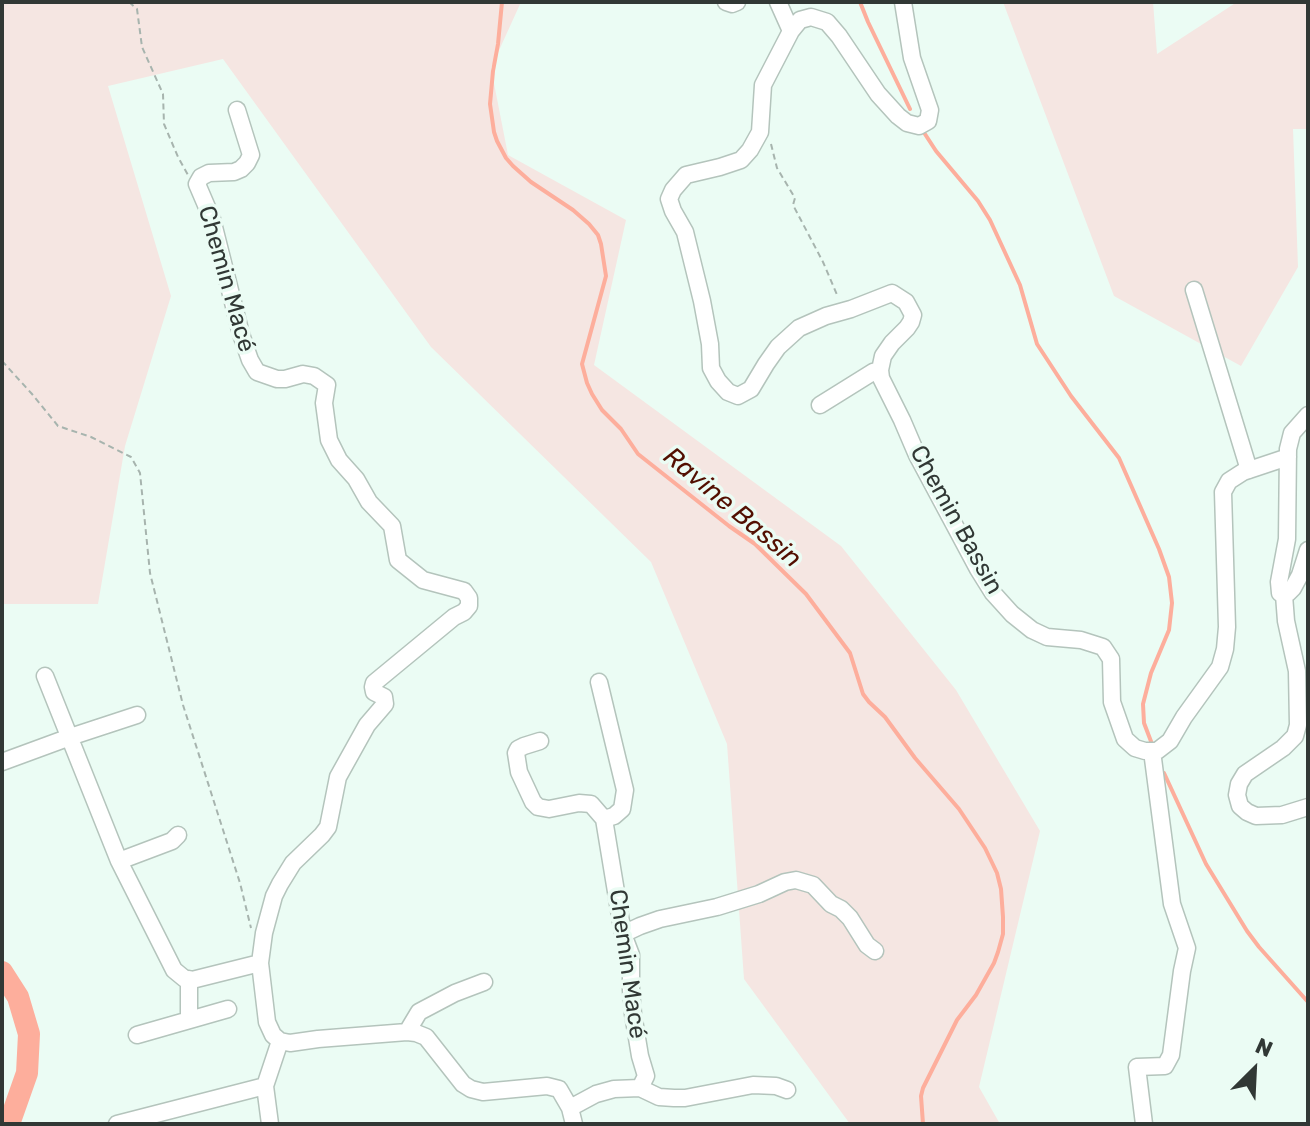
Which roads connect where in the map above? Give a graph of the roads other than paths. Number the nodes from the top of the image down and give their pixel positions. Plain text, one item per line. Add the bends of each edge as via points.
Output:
1 (726, 2) edge
2 (737, 2) edge
3 (778, 2) edge
4 (903, 2) edge
5 (791, 31) junction
6 (237, 110) dead end
7 (1194, 290) dead end
8 (880, 370) junction
9 (820, 405) dead end
10 (1308, 415) edge
11 (1288, 457) junction
12 (1249, 470) junction
13 (1308, 550) edge
14 (1284, 595) junction
15 (45, 676) dead end
16 (599, 682) dead end
17 (137, 715) dead end
18 (70, 737) junction
19 (540, 741) dead end
20 (1152, 751) junction
21 (2, 762) edge
22 (1308, 807) edge
23 (604, 819) junction
24 (178, 835) dead end
25 (119, 861) junction
26 (623, 934) junction
27 (875, 951) dead end
28 (260, 963) junction
29 (189, 979) junction
30 (484, 982) dead end
31 (228, 1009) dead end
32 (189, 1019) junction
33 (407, 1032) junction
34 (137, 1035) dead end
35 (280, 1041) junction
36 (265, 1086) junction
37 (640, 1088) junction
38 (787, 1090) dead end
39 (572, 1116) edge
40 (117, 1124) edge
41 (270, 1124) edge
42 (1144, 1124) edge

1 - 2 street
3 - 5 street
4 - 5 street via 912,58 930,110 928,121 919,126 907,123 878,94 827,22 811,17
5 - 8 street via 763,85 756,142 741,160 686,175 669,199 685,232 711,368 728,392 738,396 751,389 778,347 799,328 892,293 913,315 883,356
6 - 28 street, Chemin Macé via 251,155 247,163 234,172 209,173 197,184 212,219 250,360 257,372 277,379 303,374 327,385 329,440 369,502 392,526 398,560 423,580 464,591 469,598 464,612 374,683 374,692 385,704 338,777 328,827 293,863 274,896
7 - 12 street
8 - 9 street
8 - 20 street, Chemin Bassin via 917,455 993,593 1032,630 1103,647 1111,659 1112,702 1125,739 1135,748
10 - 11 street via 1292,433
11 - 12 street
11 - 14 street via 1287,539 1279,582
12 - 20 street via 1229,481 1223,492 1227,627 1220,667 1170,741
13 - 14 street via 1297,582
14 - 22 street via 1297,671 1298,725 1283,748 1245,774 1237,795 1240,806 1256,816
15 - 18 street
16 - 23 street via 625,790 622,809
17 - 18 street
18 - 21 street
18 - 25 street
19 - 23 street via 516,753 533,802 549,809 591,804
20 - 42 street via 1172,904 1187,948 1171,1055 1165,1066 1137,1067
23 - 26 street, Chemin Macé
24 - 25 street
25 - 29 street via 174,970
26 - 27 street via 796,880 813,885 841,909
26 - 37 street, Chemin Macé via 631,955 633,1014 646,1076
28 - 29 street
28 - 35 street, Chemin Macé via 267,1022
29 - 32 street
30 - 33 street via 419,1012
31 - 32 street
32 - 34 street
33 - 35 street
33 - 39 street via 426,1037 471,1089 559,1089
35 - 36 street
36 - 40 street
36 - 41 street
37 - 38 street via 674,1098 753,1085
37 - 39 street via 596,1094

